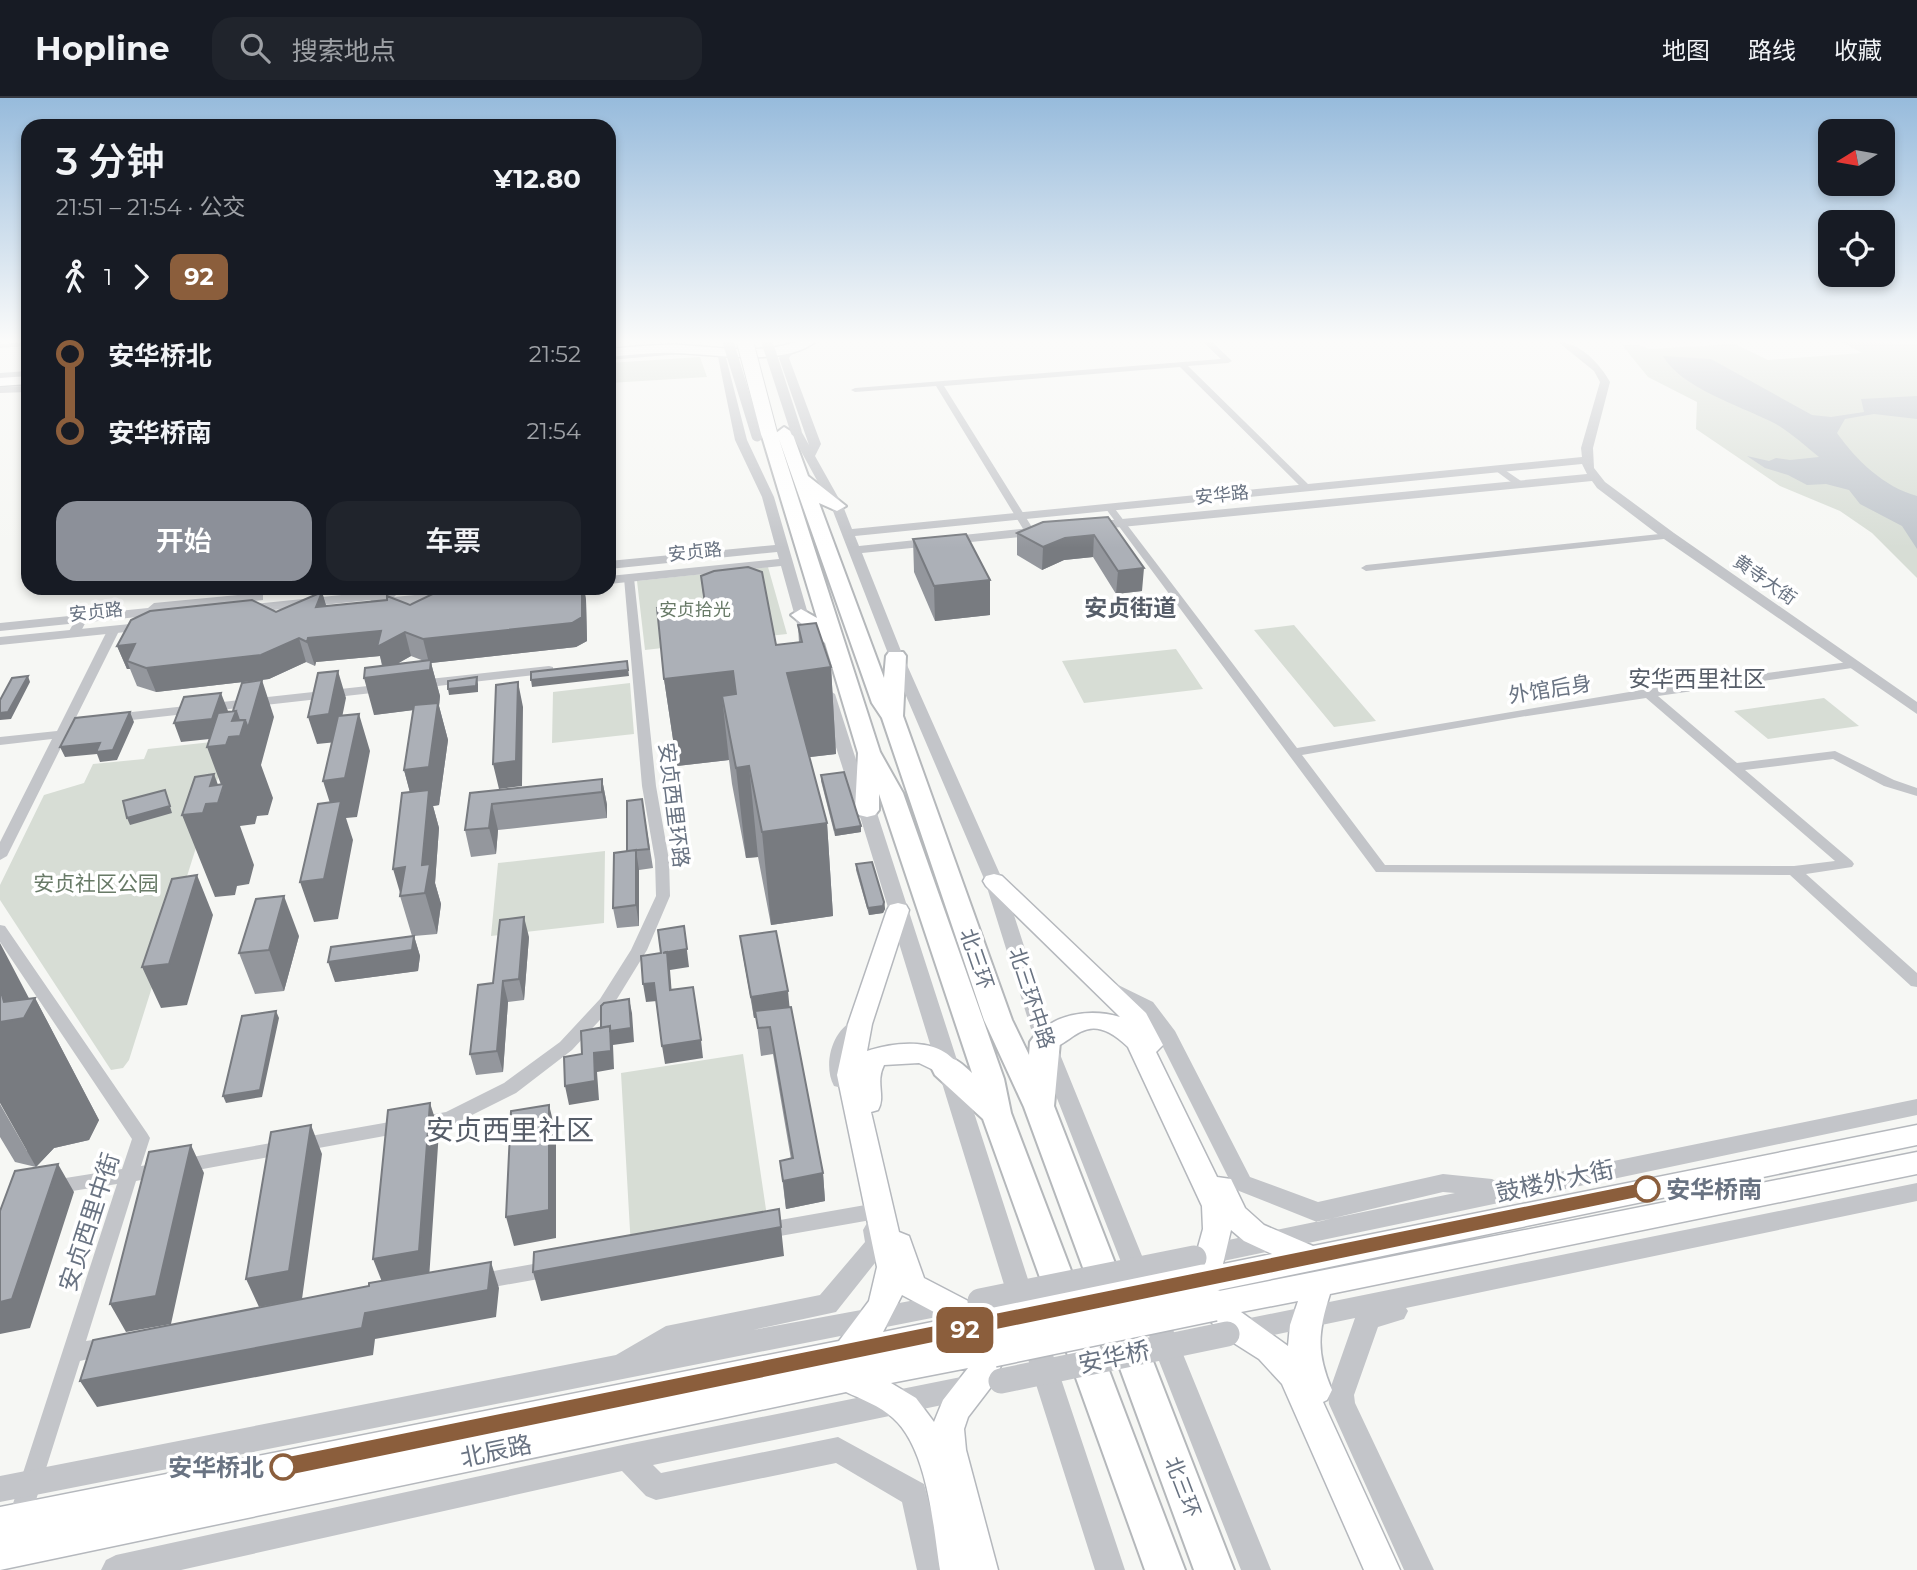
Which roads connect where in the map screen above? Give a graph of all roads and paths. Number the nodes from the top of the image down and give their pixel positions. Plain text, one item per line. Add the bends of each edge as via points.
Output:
1 (734, 411) edge
2 (765, 411) edge
3 (769, 411) edge
4 (772, 411) edge
5 (775, 411) edge
6 (804, 411) edge
7 (954, 411) edge
8 (1228, 411) edge
9 (1597, 411) edge
10 (777, 433) junction
11 (812, 459) junction
12 (1587, 460) junction
13 (778, 465) junction
14 (1499, 469) junction
15 (1594, 477) junction
16 (757, 478) junction
17 (803, 478) junction
18 (1518, 483) junction
19 (1307, 488) junction
20 (768, 497) junction
21 (837, 506) junction
22 (1109, 507) junction
23 (1020, 516) junction
24 (1120, 523) junction
25 (1082, 527) edge
26 (1056, 529) edge
27 (1030, 532) junction
28 (848, 533) junction
29 (1668, 536) junction
30 (854, 550) junction
31 (783, 551) junction
32 (747, 556) junction
33 (616, 563) edge
34 (616, 563) edge
35 (1366, 568) dead end
36 (616, 570) edge
37 (707, 570) junction
38 (629, 578) junction
39 (616, 579) edge
40 (288, 595) edge
41 (314, 595) edge
42 (378, 595) edge
43 (454, 595) edge
44 (223, 603) junction
45 (269, 606) junction
46 (801, 615) junction
47 (80, 623) junction
48 (169, 624) edge
49 (0, 625) edge
50 (114, 629) junction
51 (0, 634) edge
52 (0, 641) edge
53 (810, 643) edge
54 (836, 643) junction
55 (896, 656) junction
56 (1852, 664) junction
57 (558, 669) edge
58 (822, 679) edge
59 (1647, 693) junction
60 (1917, 709) edge
61 (893, 719) junction
62 (94, 720) edge
63 (70, 726) junction
64 (0, 741) edge
65 (869, 752) junction
66 (1295, 752) junction
67 (1732, 768) junction
68 (1917, 792) edge
69 (867, 810) junction
70 (0, 856) edge
71 (1794, 871) junction
72 (994, 881) junction
73 (898, 910) junction
74 (0, 930) edge
75 (1094, 979) junction
76 (1917, 982) edge
77 (860, 1024) junction
78 (1045, 1042) junction
79 (946, 1067) junction
80 (1039, 1107) junction
81 (1917, 1107) edge
82 (996, 1113) junction
83 (1917, 1135) edge
84 (1917, 1163) edge
85 (130, 1175) junction
86 (39, 1189) edge
87 (1509, 1190) junction
88 (1917, 1192) edge
89 (871, 1212) junction
90 (747, 1234) edge
91 (1273, 1241) junction
92 (1555, 1265) junction
93 (568, 1266) edge
94 (1315, 1271) junction
95 (458, 1285) edge
96 (1214, 1294) junction
97 (947, 1305) junction
98 (879, 1317) junction
99 (1308, 1318) junction
100 (128, 1343) edge
101 (986, 1349) junction
102 (73, 1353) junction
103 (848, 1366) junction
104 (616, 1367) junction
105 (895, 1402) junction
106 (626, 1457) junction
107 (31, 1483) junction
108 (0, 1489) edge
109 (9, 1522) edge
110 (0, 1554) edge
111 (116, 1570) edge
112 (933, 1570) edge
113 (958, 1570) edge
114 (980, 1570) edge
115 (1110, 1570) edge
116 (1165, 1570) edge
117 (1214, 1570) edge
118 (1256, 1570) edge
119 (1382, 1570) edge
120 (1398, 1570) edge
121 (1419, 1570) edge

1 - 16 street
2 - 10 street, bridge
3 - 10 highway, 北三环, bridge
4 - 10 highway, 北三环
5 - 10 street, bridge
6 - 11 street via 816,444
7 - 23 street
8 - 19 street
9 - 12 street
10 - 11 street, 北三环中路
10 - 13 highway, 北三环
10 - 16 street via 760,454
10 - 17 highway, 北三环
11 - 21 street, 北三环中路
12 - 14 street, 安华路
12 - 15 street
13 - 20 highway
13 - 54 highway, 北三环
14 - 18 street
14 - 19 street, 安华路
15 - 18 street, 安华路
15 - 29 street, 黄寺大街
16 - 20 street
17 - 21 highway
17 - 61 highway, 北三环 via 883,703
18 - 24 street, 安华路
19 - 22 street, 安华路
20 - 31 street
21 - 28 street, 北三环中路
22 - 23 street, 安华路
22 - 24 street
23 - 27 street
23 - 28 street, 安华路
24 - 25 street, 安华路
24 - 66 street
26 - 27 street
27 - 30 street
28 - 30 street, 北三环中路
29 - 35 street
29 - 56 street, 黄寺大街
30 - 55 street, 北三环中路
31 - 32 street, 安贞路
31 - 33 street, 安贞路
31 - 37 street, 安贞路
31 - 46 street
32 - 34 street, 安贞路
32 - 36 street, 安贞路
32 - 37 street
37 - 38 street, 安贞路
38 - 39 street, 安贞路
38 - 85 street, 安贞西里环路 via 631,661 662,860 663,896 639,950 606,1003 566,1045 510,1088 450,1118
40 - 44 street, 安贞路
41 - 44 street, 安贞路
42 - 45 street, 安贞路
43 - 45 street via 245,616
44 - 47 street, 安贞路
45 - 47 street, 安贞路
46 - 53 street
46 - 54 highway
47 - 49 street, 安贞路
47 - 50 street, 安贞路
47 - 51 street, 安贞路
47 - 52 street, 安贞路
48 - 50 street, 安贞路
50 - 63 street
54 - 65 highway, 北三环
55 - 61 highway
55 - 72 street, 北三环中路
56 - 59 street, 外馆后身
56 - 60 street, 黄寺大街
57 - 62 street
58 - 69 street
59 - 66 street, 外馆后身
59 - 67 street
61 - 80 highway, 北三环 via 998,1020
63 - 64 street
63 - 70 street
65 - 69 highway
65 - 82 highway, 北三环 via 891,793 989,1079
66 - 71 street via 1381,869
67 - 68 street via 1835,755
67 - 71 street via 1847,864
69 - 73 street
71 - 76 street
72 - 75 main road
72 - 78 street, 北三环中路
73 - 77 main road
73 - 79 street
74 - 85 street, 安贞西里中街 via 142,1138
75 - 87 street via 1146,1007 1168,1036 1242,1182 1317,1212 1443,1183
75 - 91 main road via 1137,1019 1235,1216 1254,1233
77 - 89 street via 840,1050 842,1085
77 - 98 main road via 850,1075 892,1267 890,1289
78 - 80 highway
78 - 96 main road via 1064,1026 1098,1020 1128,1031 1138,1042 1218,1215
78 - 118 street, 北三环中路
79 - 82 highway
79 - 97 main road via 931,1055 893,1052 874,1058 864,1077 912,1286
79 - 115 street
80 - 117 highway, 北三环
81 - 87 street, 鼓楼外大街
82 - 116 highway, 北三环
83 - 94 main road, 鼓楼外大街
84 - 94 main road, 鼓楼外大街
85 - 86 street, 安贞西里环路
85 - 102 street, 安贞西里中街
87 - 91 street, 鼓楼外大街
88 - 92 street
89 - 90 street
89 - 104 street via 878,1244 828,1304 666,1337
91 - 94 main road
91 - 96 street, 鼓楼外大街
92 - 99 street
92 - 121 street via 1520,1285 1378,1315 1365,1324 1342,1388 1342,1404
93 - 95 street
94 - 96 main road, 鼓楼外大街
94 - 99 main road
96 - 99 street
96 - 101 main road, 安华桥, bridge
96 - 101 street, bridge
96 - 119 main road via 1294,1374
97 - 98 street
97 - 101 main road
98 - 103 main road
98 - 104 street
99 - 120 main road via 1302,1328 1307,1371
100 - 102 street
101 - 103 main road, 北辰路
101 - 105 street, 北辰路
101 - 114 main road via 948,1429
102 - 107 street, 安贞西里中街
103 - 105 main road
103 - 109 main road, 北辰路
103 - 110 main road, 北辰路
104 - 107 street
105 - 106 street, 北辰路
105 - 113 main road via 920,1423 933,1454
106 - 111 street, 北辰路
106 - 112 street via 656,1487 838,1450 914,1494
107 - 108 street
107 - 109 street, 安贞西里中街

